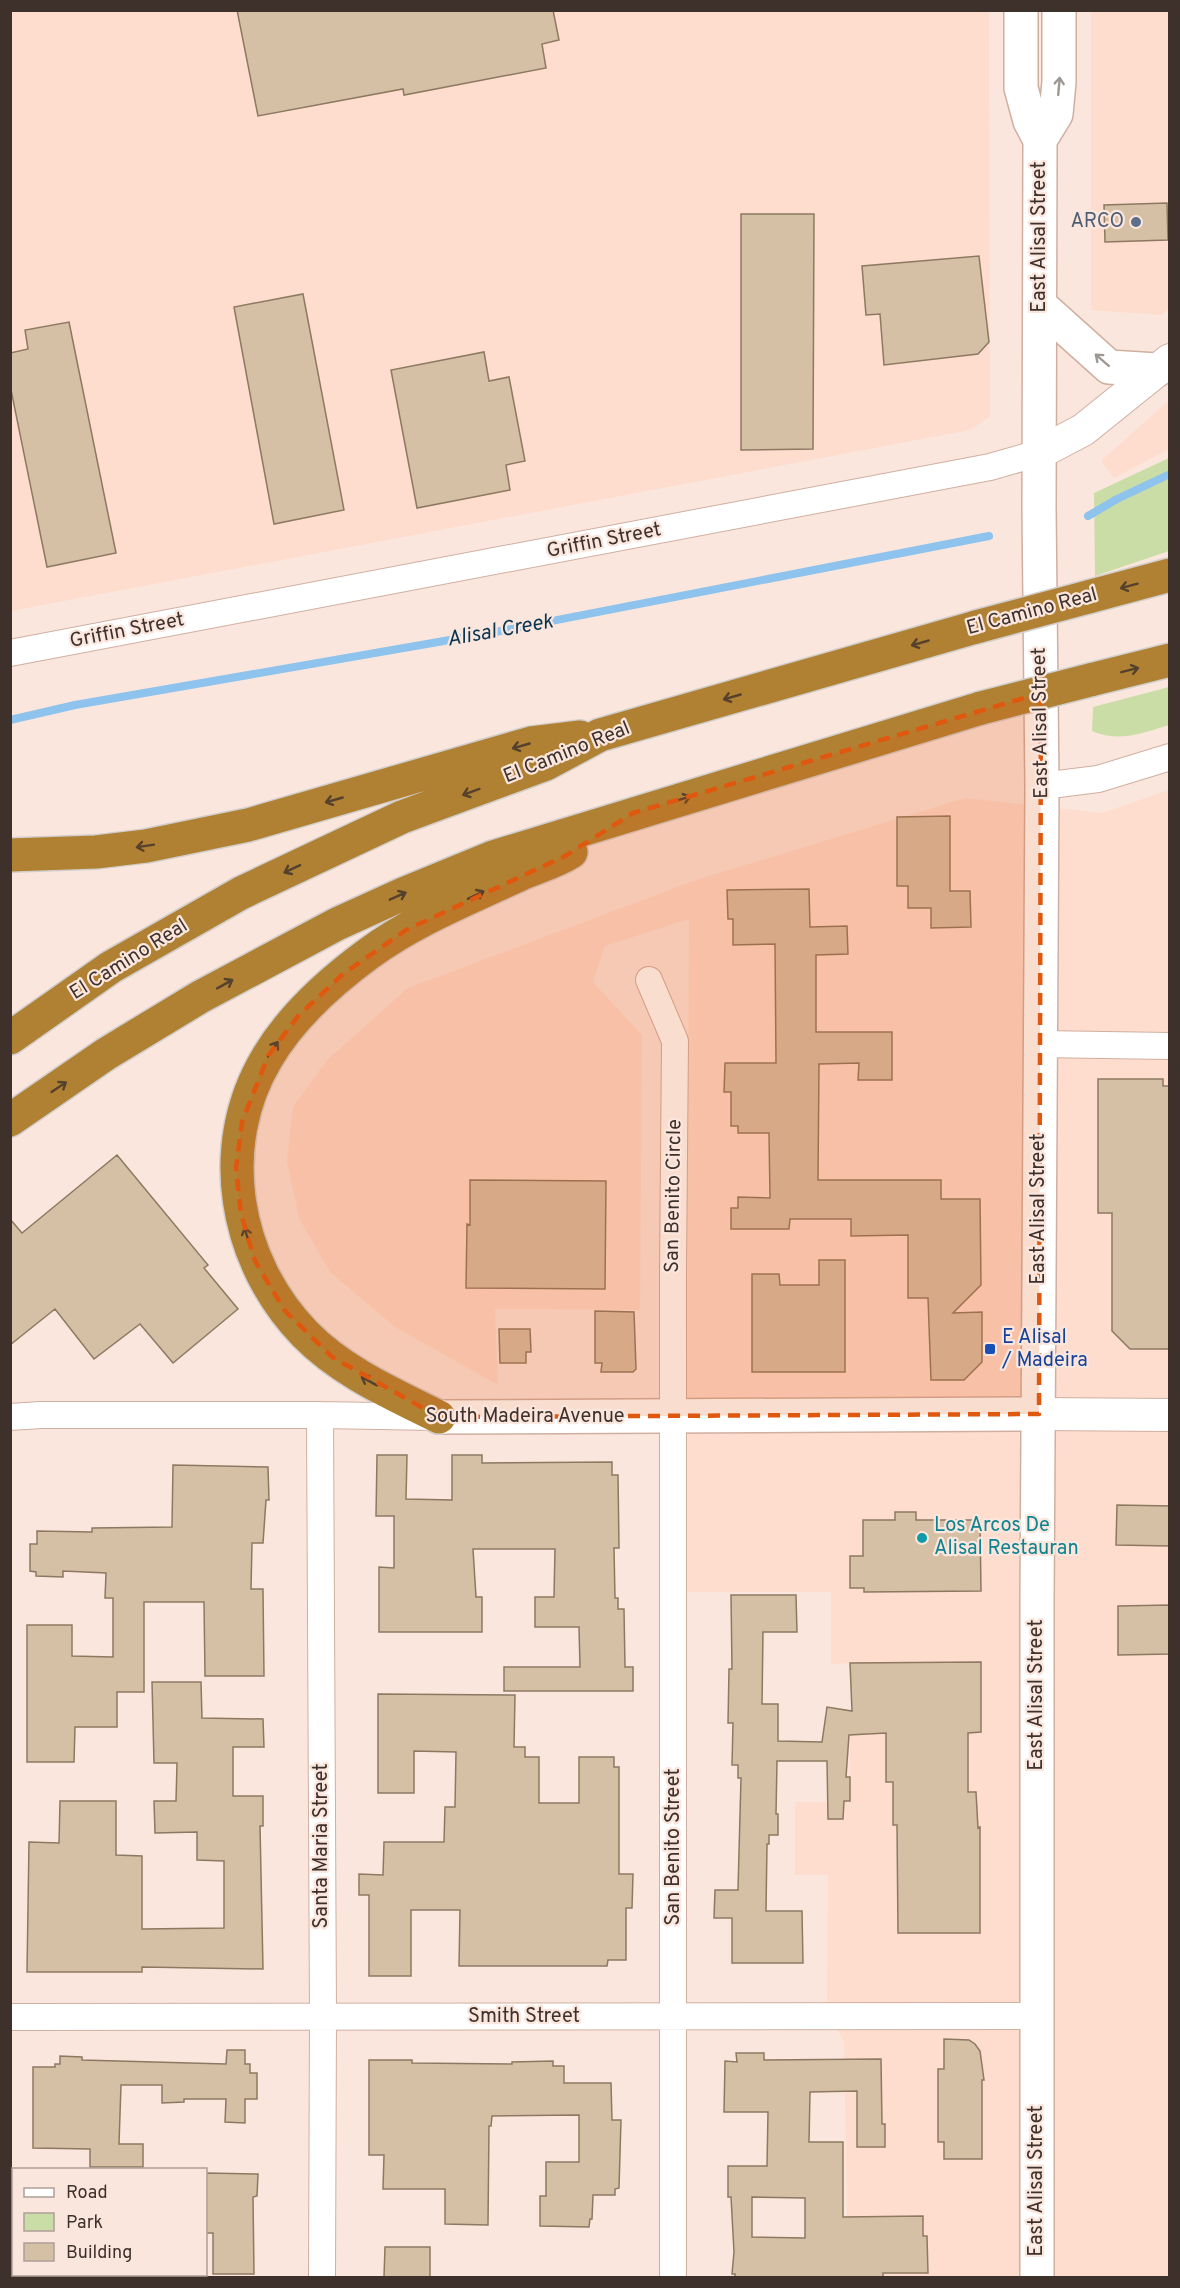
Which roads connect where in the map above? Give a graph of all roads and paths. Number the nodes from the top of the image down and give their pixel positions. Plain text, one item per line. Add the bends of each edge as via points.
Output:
1 (1021, 10) edge
2 (1059, 10) edge
3 (1040, 140) junction
4 (1040, 305) junction
5 (1163, 365) edge
6 (1039, 453) junction
7 (1170, 575) edge
8 (10, 653) edge
9 (1170, 660) edge
10 (600, 735) junction
11 (1170, 757) edge
12 (1042, 786) junction
13 (633, 813) junction
14 (10, 855) edge
15 (649, 980) dead end
16 (10, 1038) edge
17 (1039, 1044) junction
18 (1170, 1046) edge
19 (10, 1120) edge
20 (1039, 1414) junction
21 (320, 1415) junction
22 (1170, 1415) edge
23 (10, 1417) edge
24 (439, 1417) junction
25 (674, 1417) junction
26 (323, 2016) junction
27 (1037, 2016) junction
28 (10, 2017) edge
29 (674, 2017) junction
30 (322, 2277) edge
31 (673, 2277) edge
32 (1037, 2277) edge

1 - 3 main road, East Alisal Street via 1021,88
3 -> 2 main road, East Alisal Street via 1056,114
3 - 4 main road, East Alisal Street
5 -> 4 main road via 1109,367
4 - 6 main road, East Alisal Street
5 - 6 street, Griffin Street via 1083,430
6 - 8 street, Griffin Street via 990,467
6 - 12 main road, East Alisal Street
7 -> 10 highway, El Camino Real, bridge
13 -> 9 highway, bridge via 981,708
10 -> 14 highway via 531,743 248,825 157,844 96,852
10 -> 16 highway, El Camino Real via 546,764 402,817 241,893 111,967
11 - 12 street via 1098,779
12 - 17 main road, East Alisal Street
19 -> 13 highway via 106,1054 337,924 493,857
24 -> 13 highway via 365,1380 332,1357 305,1335 268,1287 247,1238 237,1189 238,1144 248,1100 260,1071 282,1036 322,993 370,953 471,897 565,856
15 - 25 street, San Benito Circle via 675,1041
17 - 18 street
17 - 20 main road, East Alisal Street
20 - 22 street
20 - 25 main road, South Madeira Avenue
20 - 27 main road, East Alisal Street
21 - 23 street, South Madeira Avenue
21 - 24 street, South Madeira Avenue
21 - 26 street, Santa Maria Street
24 - 25 main road, South Madeira Avenue
25 - 29 street, San Benito Street
26 - 28 street, Smith Street
26 - 29 street, Smith Street
26 - 30 street, Santa Maria Street
27 - 29 street, Smith Street
27 - 32 main road, East Alisal Street
29 - 31 street, San Benito Street

